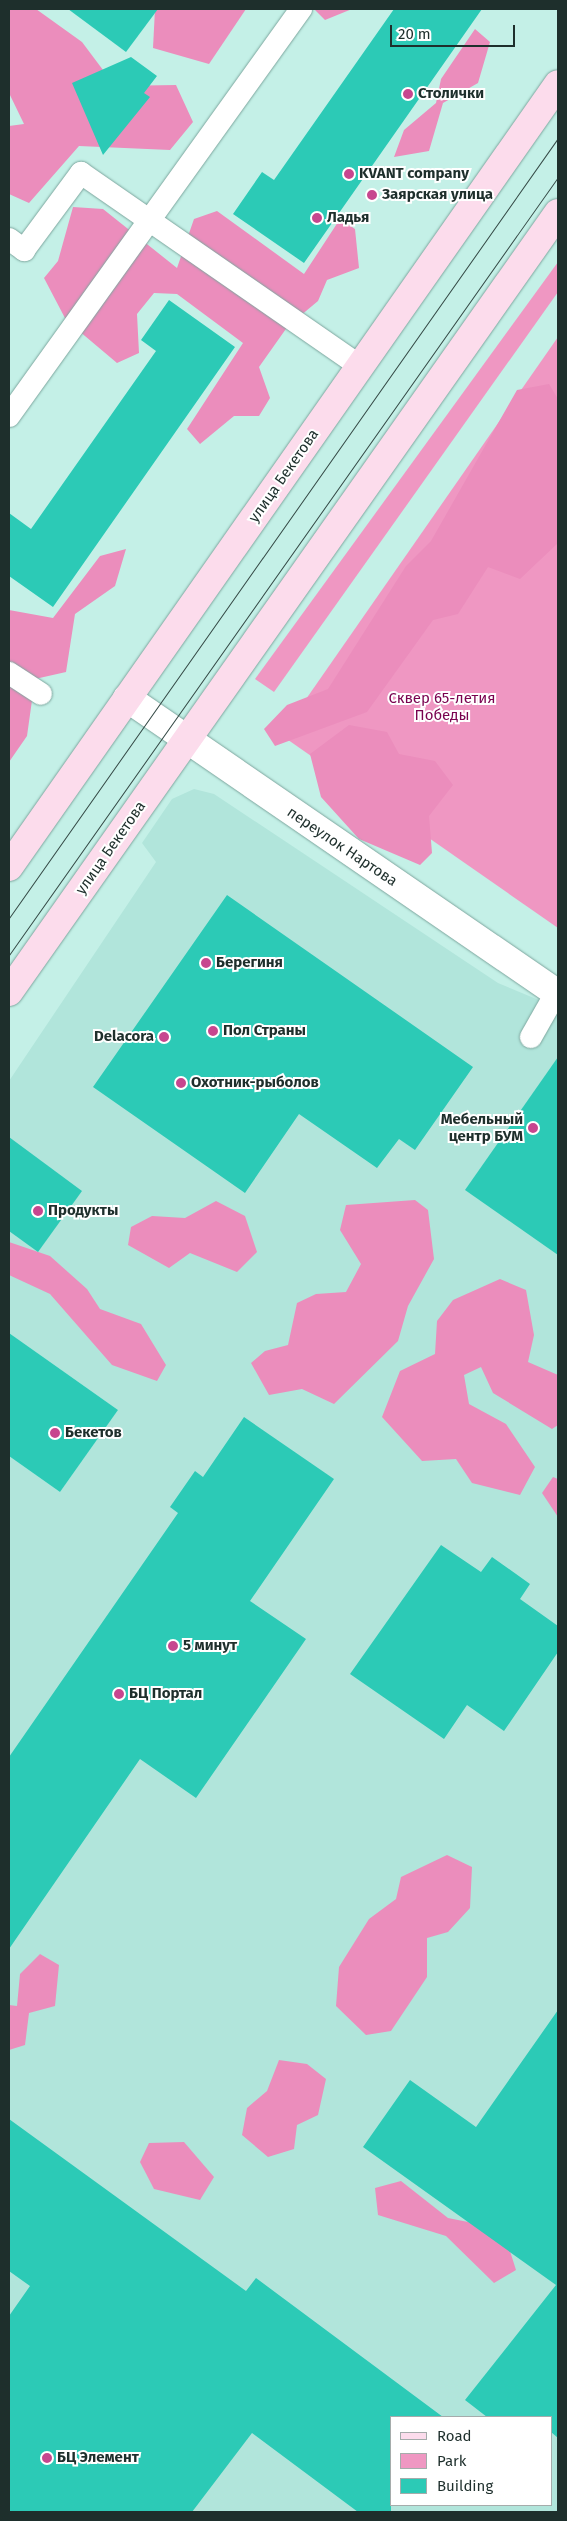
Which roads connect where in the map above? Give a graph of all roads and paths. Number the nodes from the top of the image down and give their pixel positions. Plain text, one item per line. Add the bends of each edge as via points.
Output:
1 (301, 9) edge
2 (558, 84) edge
3 (558, 213) edge
4 (150, 220) junction
5 (9, 239) edge
6 (360, 367) junction
7 (9, 416) edge
8 (9, 673) edge
9 (41, 694) dead end
10 (127, 698) junction
11 (186, 740) junction
12 (9, 867) edge
13 (9, 992) edge
14 (557, 994) edge
15 (531, 1037) dead end

1 - 4 lane
2 - 6 main road, улица Бекетова
3 - 11 main road, улица Бекетова
4 - 5 lane via 81,173 24,250
4 - 6 lane
4 - 7 lane
6 - 10 main road, улица Бекетова
8 - 9 lane
10 - 11 street, переулок Нартова
10 - 12 main road, улица Бекетова
11 - 13 main road, улица Бекетова
11 - 14 street, переулок Нартова
14 - 15 lane

